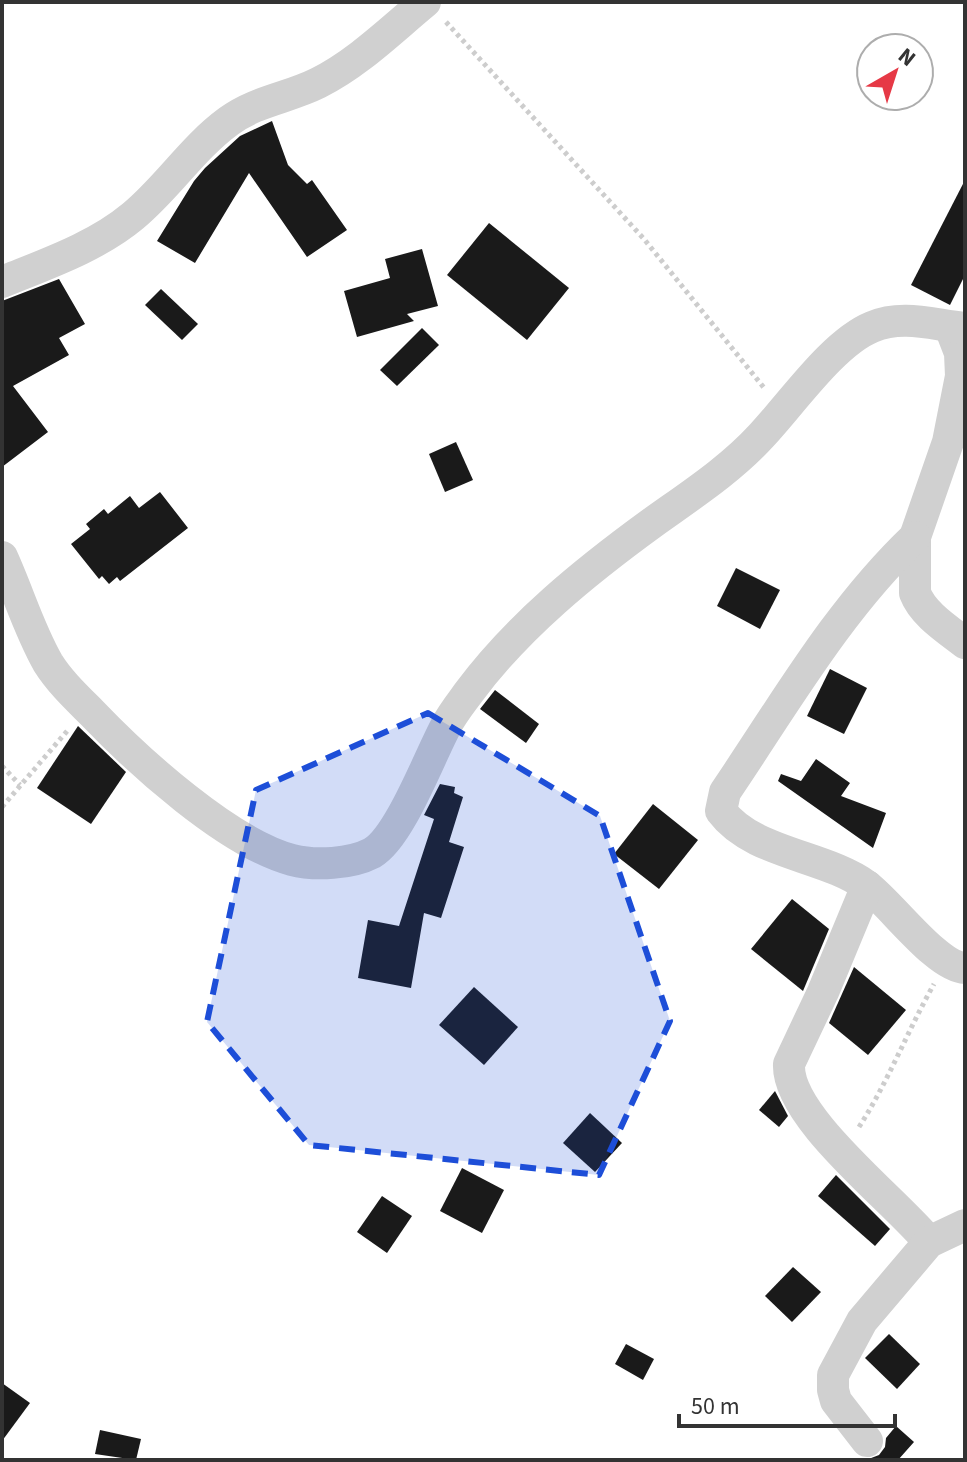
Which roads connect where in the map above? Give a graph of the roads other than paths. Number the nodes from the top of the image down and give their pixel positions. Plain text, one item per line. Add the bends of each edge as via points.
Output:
1 (432, 8) edge
2 (2, 282) edge
3 (957, 328) edge
4 (915, 537) junction
5 (2, 557) edge
6 (965, 643) edge
7 (867, 886) junction
8 (956, 965) edge
9 (965, 1225) edge
10 (929, 1242) junction
11 (867, 1441) dead end

1 - 2 street via 316,84 251,106 228,122 132,217 83,247
3 - 4 street via 961,376 948,442
3 - 5 street via 907,319 874,326 848,340 720,476 552,603 492,664 447,724 404,813 369,855 330,863 293,860 256,844 217,821 129,751 48,663
4 - 6 street via 918,601
4 - 7 street via 830,636 721,802 721,811 737,827
7 - 8 street
7 - 10 street via 788,1076 841,1154
9 - 10 street
10 - 11 street via 862,1321 833,1375 836,1401

